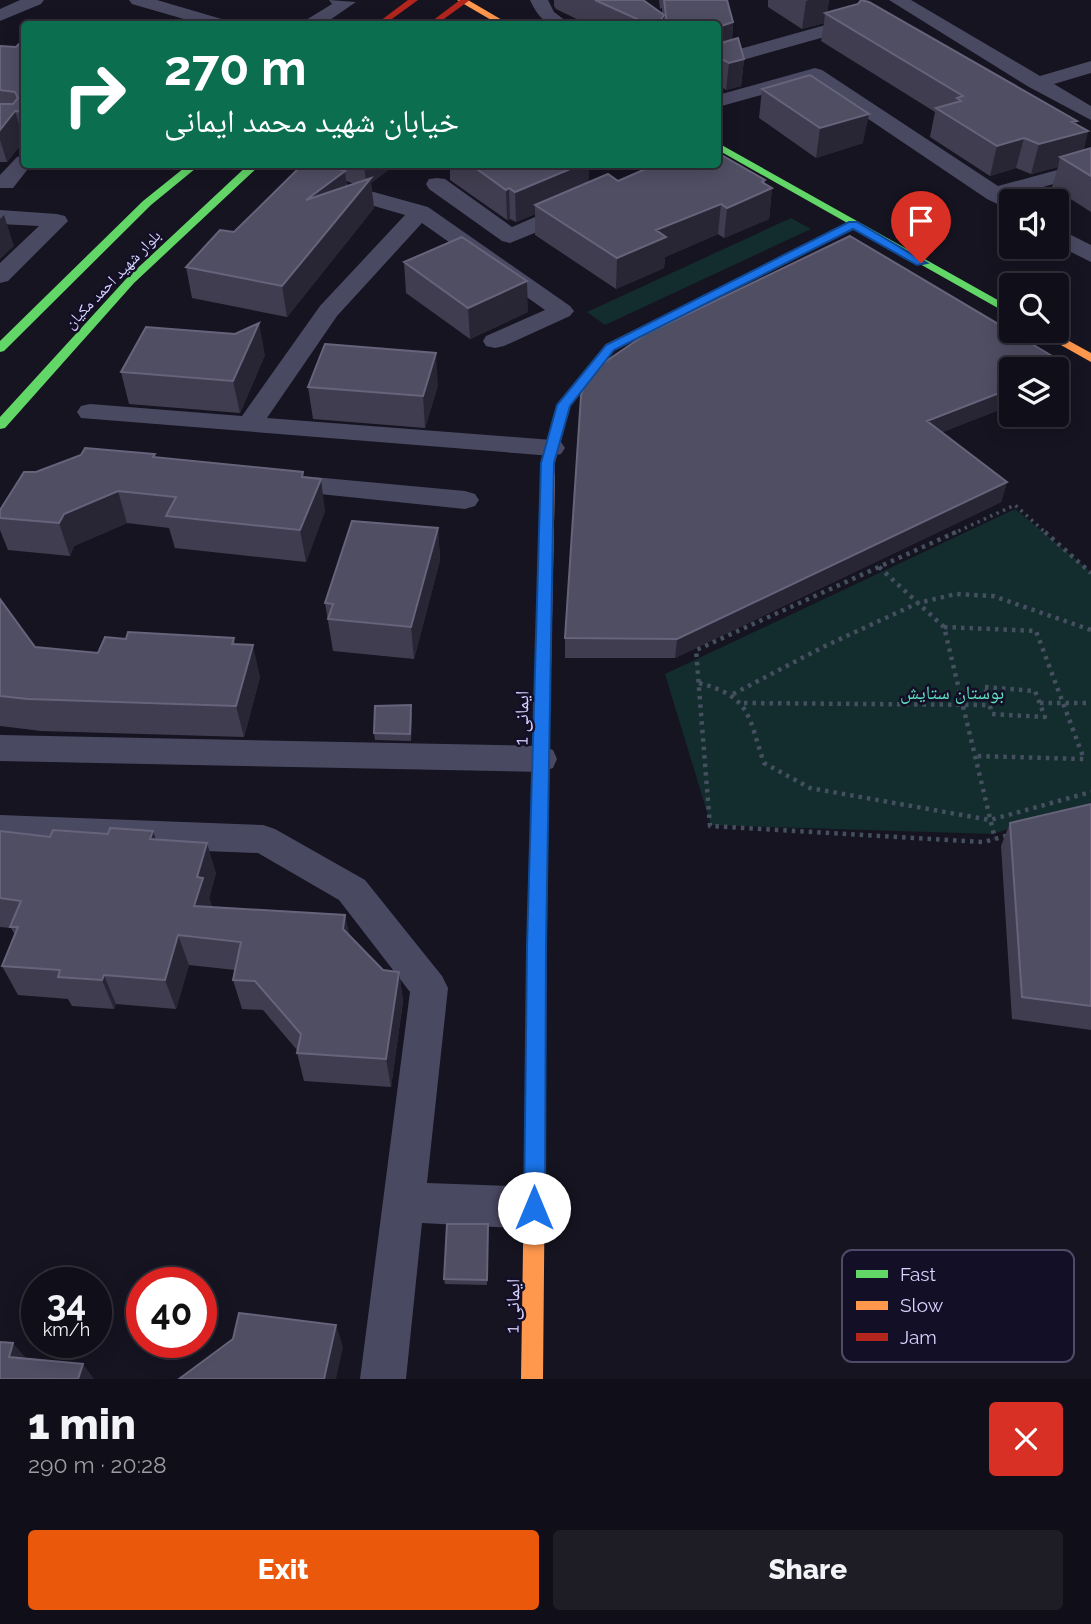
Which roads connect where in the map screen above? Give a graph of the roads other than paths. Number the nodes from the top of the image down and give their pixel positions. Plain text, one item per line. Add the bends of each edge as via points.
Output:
1 (35, 0) edge
2 (138, 0) edge
3 (338, 0) edge
4 (414, 0) edge
5 (464, 0) edge
6 (540, 0) edge
7 (898, 0) edge
8 (824, 10) edge
9 (0, 16) edge
10 (209, 21) edge
11 (317, 21) edge
12 (384, 21) edge
13 (436, 21) edge
14 (499, 21) edge
15 (556, 21) edge
16 (721, 59) edge
17 (1091, 67) edge
18 (1036, 83) junction
19 (721, 100) edge
20 (1091, 114) edge
21 (721, 148) edge
22 (21, 164) edge
23 (190, 168) edge
24 (252, 168) edge
25 (1083, 169) edge
26 (315, 181) edge
27 (0, 182) edge
28 (437, 184) dead end
29 (1030, 189) edge
30 (999, 196) edge
31 (597, 198) edge
32 (420, 212) junction
33 (0, 217) edge
34 (853, 225) junction
35 (1069, 242) edge
36 (1091, 255) edge
37 (0, 276) edge
38 (999, 306) edge
39 (495, 341) edge
40 (1064, 343) edge
41 (0, 348) edge
42 (1091, 358) edge
43 (90, 412) dead end
44 (0, 425) edge
45 (249, 425) junction
46 (552, 448) junction
47 (259, 481) edge
48 (465, 500) dead end
49 (0, 748) edge
50 (541, 759) junction
51 (0, 829) edge
52 (404, 1202) junction
53 (534, 1208) junction
54 (383, 1379) edge
55 (532, 1379) edge

1 - 9 street
2 - 10 street
3 - 11 street via 347,2
4 - 12 street
5 - 13 street
5 - 14 street
6 - 15 street via 546,15
7 - 18 street
8 - 16 street via 847,25
17 - 18 street
18 - 20 street
19 - 30 street via 815,74
21 - 34 street
22 - 27 street via 5,183
23 - 41 street, بلوار شهید احمد مکیان via 147,204
24 - 44 street, بلوار شهید احمد مکیان via 130,281
25 - 29 street
26 - 32 street
28 - 31 street via 510,236
32 - 39 street via 562,311
32 - 45 street via 328,311
33 - 37 street via 57,221
34 - 38 street
34 - 46 street, ایمانی 1 via 610,347 564,405
35 - 36 street
40 - 42 street
43 - 45 street
45 - 46 street
46 - 50 street, ایمانی 1
47 - 48 street
49 - 50 street
50 - 53 street, ایمانی 1
51 - 52 street via 263,839 352,890 429,988
52 - 53 street
52 - 54 street
53 - 55 street, ایمانی 1

